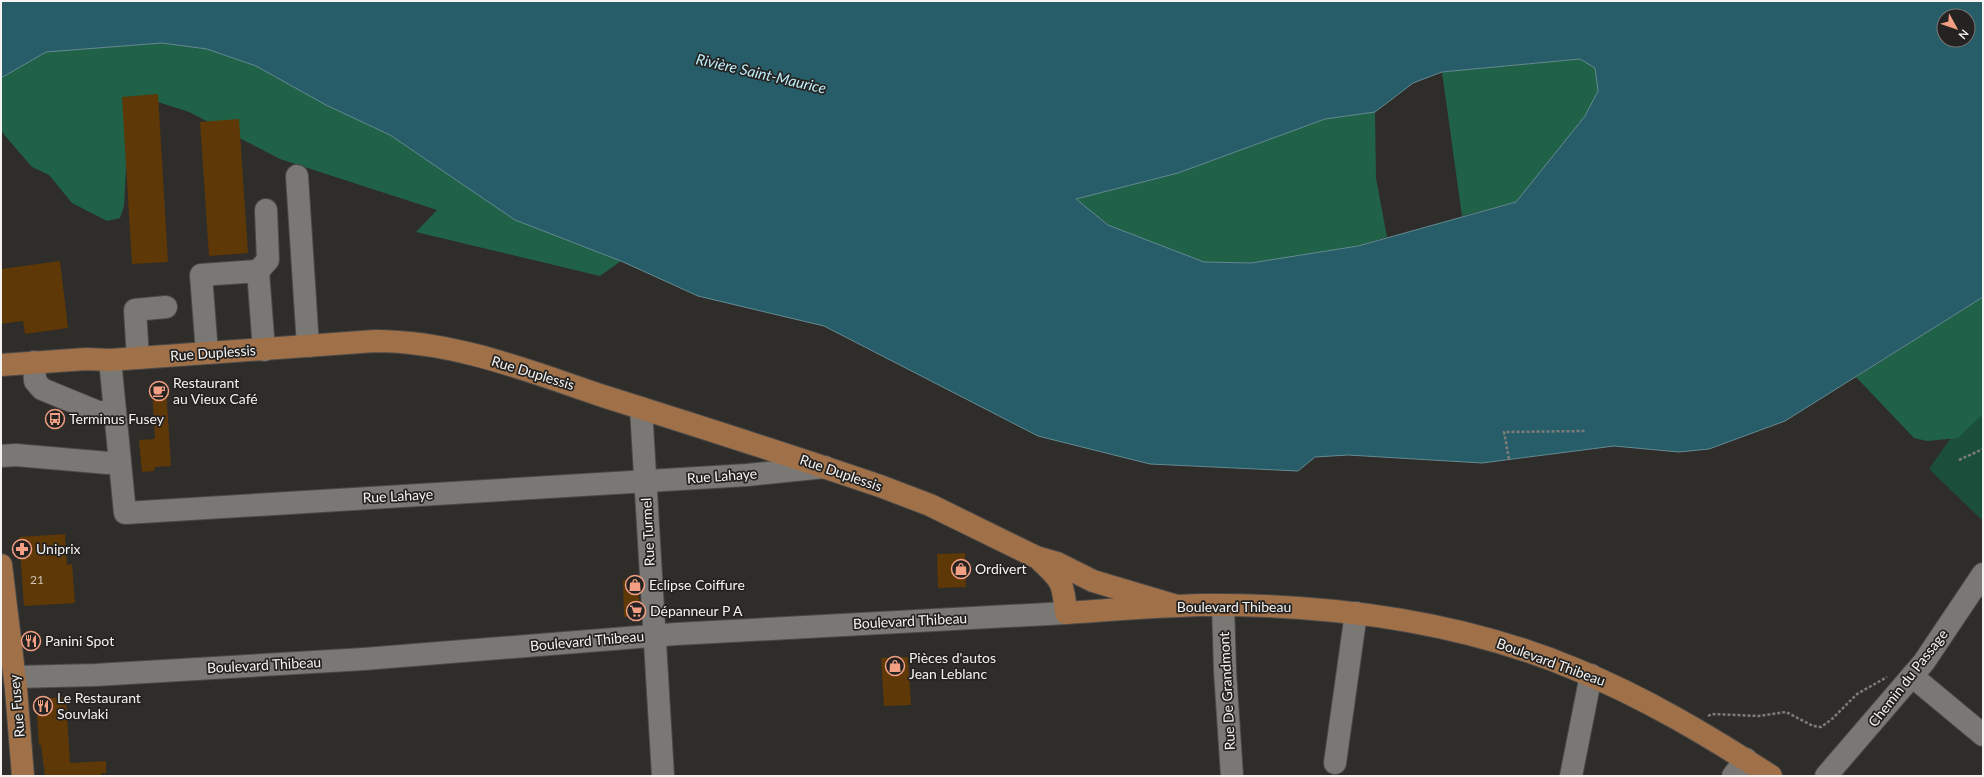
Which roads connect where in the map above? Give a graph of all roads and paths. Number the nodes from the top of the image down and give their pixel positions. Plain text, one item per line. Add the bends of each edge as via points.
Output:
1 (297, 176) dead end
2 (266, 210) dead end
3 (258, 272) junction
4 (166, 307) dead end
5 (308, 346) junction
6 (264, 350) junction
7 (207, 353) junction
8 (138, 358) junction
9 (110, 360) junction
10 (34, 362) junction
11 (1, 365) edge
12 (641, 408) junction
13 (115, 412) junction
14 (1585, 431) dead end
15 (1983, 449) edge
16 (1, 456) edge
17 (1509, 459) dead end
18 (1960, 460) dead end
19 (120, 462) junction
20 (825, 467) junction
21 (645, 481) junction
22 (1036, 557) junction
23 (1983, 574) edge
24 (2, 577) edge
25 (1224, 605) junction
26 (1177, 606) junction
27 (1066, 613) junction
28 (1356, 613) junction
29 (654, 636) junction
30 (1591, 675) junction
31 (1890, 675) dead end
32 (1912, 676) junction
33 (15, 677) junction
34 (1712, 714) dead end
35 (1983, 735) edge
36 (1335, 763) dead end
37 (1739, 768) edge
38 (23, 776) edge
39 (663, 776) edge
40 (1232, 776) edge
41 (1571, 776) edge
42 (1771, 776) edge
43 (1826, 776) edge

1 - 5 street
2 - 3 street via 268,260
3 - 6 street
3 - 7 street via 201,276
4 - 8 street via 135,310
5 - 6 main road, Rue Duplessis
5 - 12 main road, Rue Duplessis via 387,341 444,348
6 - 7 main road, Rue Duplessis
7 - 8 main road, Rue Duplessis
8 - 9 main road, Rue Duplessis
9 - 10 main road, Rue Duplessis
9 - 13 street, Rue Lahaye
10 - 11 main road, Rue Duplessis
10 - 13 street via 35,381 42,389 98,412
12 - 20 main road, Rue Duplessis
12 - 21 street, Rue Turmel
13 - 19 street, Rue Lahaye
14 - 17 path via 1504,432
15 - 18 path
16 - 19 street
19 - 21 street, Rue Lahaye via 125,513
20 - 21 street, Rue Lahaye
20 - 22 main road, Rue Duplessis via 930,505
21 - 29 street, Rue Turmel
22 - 26 main road, Rue Duplessis via 1057,563 1102,584
22 - 27 main road, Rue Duplessis via 1061,582
23 - 32 street, Chemin du Passage via 1938,643
24 - 33 main road, Rue Fusey
25 - 26 main road, Boulevard Thibeau
25 - 28 main road, Boulevard Thibeau
25 - 40 street, Rue De Grandmont via 1225,670
26 - 27 main road, Boulevard Thibeau
27 - 29 street, Boulevard Thibeau
28 - 30 main road, Boulevard Thibeau via 1472,634 1532,652
28 - 36 street
29 - 33 street, Boulevard Thibeau via 364,659 95,675
29 - 39 street, Rue Turmel
30 - 37 main road, Boulevard Thibeau via 1651,704
30 - 41 street
31 - 34 path, Chemin du Passage via 1857,694 1821,727 1813,726 1786,712 1759,716
32 - 35 street
32 - 43 street, Chemin du Passage
33 - 38 main road, Rue Fusey
37 - 42 main road, Boulevard Thibeau

